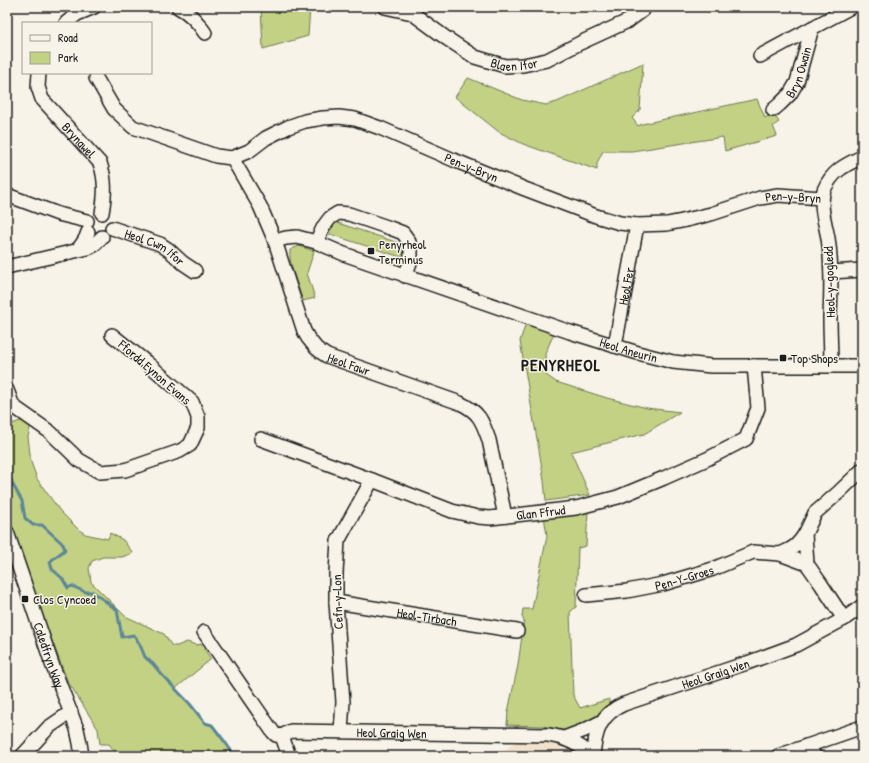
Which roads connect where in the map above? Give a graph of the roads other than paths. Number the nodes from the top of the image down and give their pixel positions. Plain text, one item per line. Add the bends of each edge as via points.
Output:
1 (94, 7) edge
2 (178, 7) edge
3 (384, 7) edge
4 (644, 7) edge
5 (852, 7) edge
6 (415, 10) edge
7 (67, 22) edge
8 (812, 28) junction
9 (205, 33) dead end
10 (760, 56) dead end
11 (38, 74) edge
12 (96, 78) dead end
13 (773, 110) dead end
14 (862, 157) edge
15 (232, 158) junction
16 (7, 195) edge
17 (822, 198) junction
18 (102, 213) junction
19 (637, 225) junction
20 (88, 226) junction
21 (112, 228) junction
22 (102, 237) junction
23 (275, 241) junction
24 (316, 242) junction
25 (77, 250) junction
26 (7, 267) edge
27 (862, 270) edge
28 (195, 271) dead end
29 (831, 272) junction
30 (406, 276) junction
31 (112, 335) dead end
32 (614, 346) junction
33 (754, 366) junction
34 (831, 366) junction
35 (862, 366) edge
36 (7, 390) edge
37 (10, 409) edge
38 (261, 439) dead end
39 (862, 470) edge
40 (372, 480) junction
41 (505, 516) junction
42 (7, 532) edge
43 (805, 534) junction
44 (780, 554) junction
45 (11, 557) edge
46 (807, 564) junction
47 (586, 595) dead end
48 (336, 602) junction
49 (862, 606) edge
50 (844, 619) junction
51 (518, 631) dead end
52 (204, 632) dead end
53 (71, 712) junction
54 (601, 722) junction
55 (862, 727) edge
56 (341, 731) junction
57 (282, 736) junction
58 (564, 738) junction
59 (811, 751) edge
60 (22, 756) edge
61 (82, 756) edge
62 (289, 756) edge
63 (778, 756) edge

1 - 7 street via 77,14
2 - 9 street via 191,15
3 - 6 street, Blaen Ifor
4 - 6 street, Blaen Ifor via 628,21 547,60 505,66 475,57 446,38
5 - 8 street, Bryn Owain
8 - 10 street, Bryn Owain
8 - 13 street, Bryn Owain via 797,82 790,94
11 - 18 street, Brynawel via 38,87 42,99 100,163 105,190
12 - 15 street via 114,109 133,127 216,156
14 - 17 street, Pen-y-Bryn via 836,172 827,184
15 - 19 street, Pen-y-Bryn via 249,151 266,138 305,121 339,117 355,119 596,216
15 - 23 street, Heol Fawr via 260,206
16 - 20 street
17 - 19 street, Pen-y-Bryn via 778,194 697,218 667,224
17 - 29 street, Heol-y-gogledd
18 - 20 street via 97,212 90,216
18 - 21 street via 109,216
19 - 32 street, Heol Fer
20 - 22 street via 95,237
20 - 25 street via 86,238
21 - 22 street
21 - 28 street, Heol Cwm Ifor via 160,244
22 - 25 street via 94,245
23 - 24 street, Heol Aneurin via 297,237
23 - 41 street, Heol Fawr via 304,331 321,352 460,402 473,410 485,428 489,440
24 - 30 street, Heol Aneurin
24 - 30 street via 330,218 338,213 349,214 390,228 403,233 411,247
25 - 26 street
27 - 29 street
29 - 34 street, Heol-y-gogledd
30 - 32 street, Heol Aneurin
31 - 37 street, Ffordd Eynon Evans via 192,402 198,417 198,428 190,445 180,451 125,470 100,472 79,460 50,432
32 - 33 street, Heol Aneurin via 673,362 711,366
33 - 34 street, Heol Aneurin
33 - 41 street, Glan Ffrwd via 758,408 746,439 707,459 618,497 576,508
34 - 35 street, Heol Aneurin
36 - 37 street
38 - 40 street, Glan Ffrwd
39 - 43 street via 815,513
40 - 41 street, Glan Ffrwd via 452,512 490,518
40 - 48 street, Cefn-y-Lon via 338,541
42 - 45 street, Caledfryn Way
43 - 44 street via 792,549
43 - 46 street
44 - 46 street, Pen-Y-Groes
44 - 47 street, Pen-Y-Groes via 753,552 713,569 663,584
45 - 53 street, Caledfryn Way
46 - 50 street
48 - 51 street, Heol-Tirbach
48 - 56 street, Cefn-y-Lon via 343,702
49 - 50 street, Heol Graig Wen
50 - 54 street, Heol Graig Wen via 796,646 624,704 612,710
52 - 57 street via 273,732
53 - 60 street via 49,727
53 - 61 street, Caledfryn Way
54 - 58 street
54 - 58 street, Heol Graig Wen via 595,738 593,756 581,746
55 - 59 street
56 - 57 street, Heol Graig Wen via 291,731
56 - 58 street, Heol Graig Wen via 548,735
57 - 62 street
59 - 63 street

